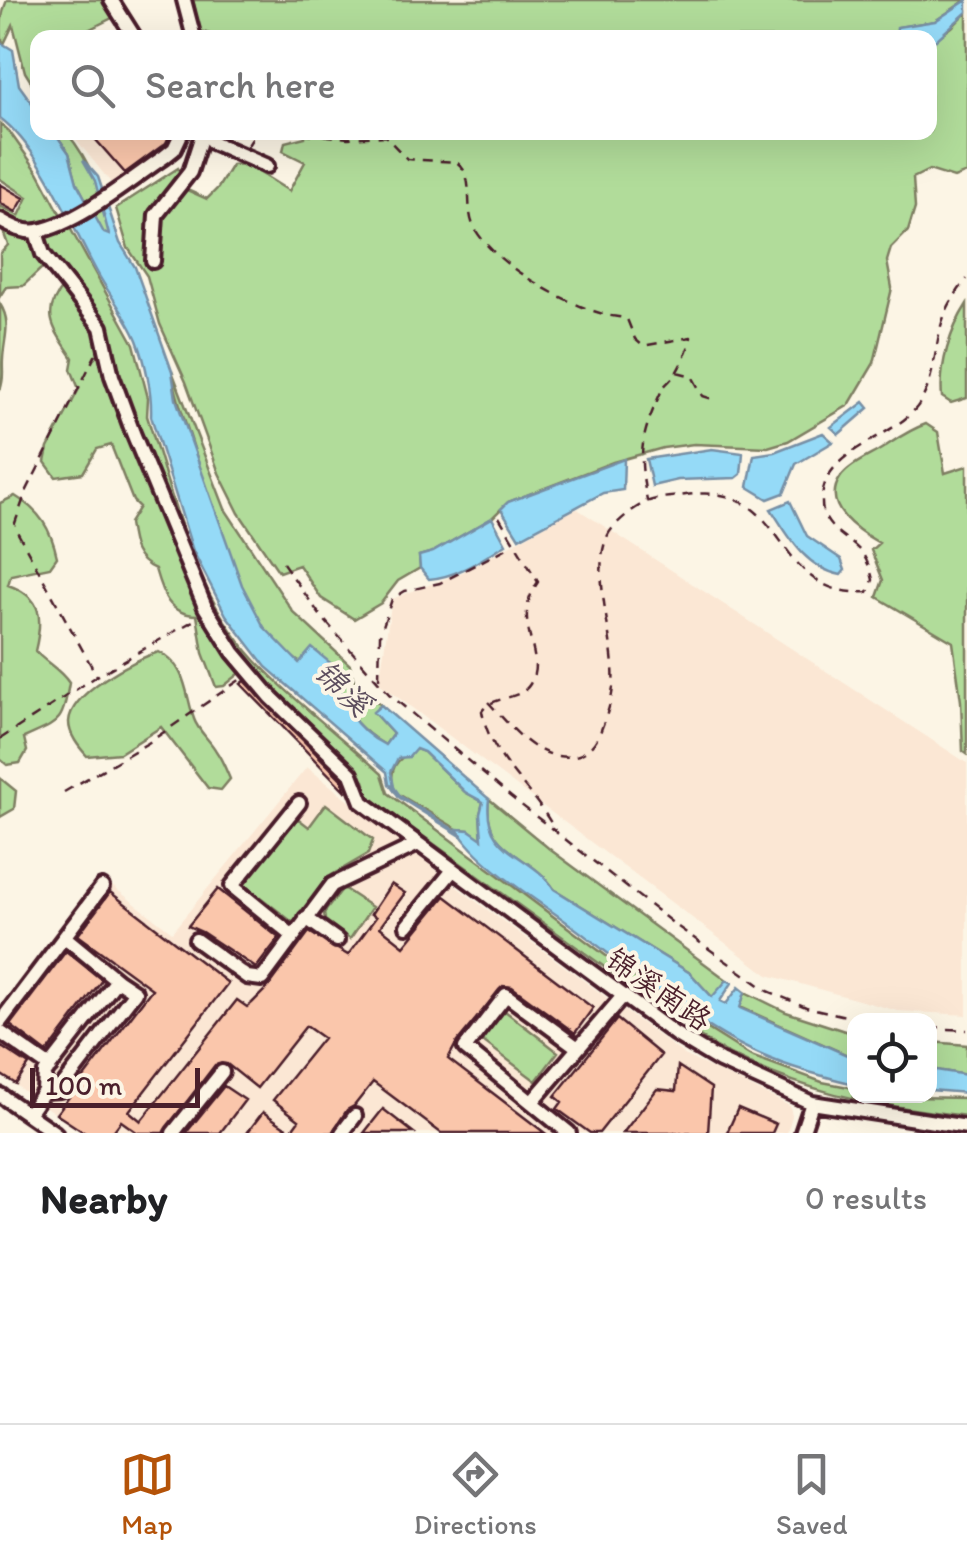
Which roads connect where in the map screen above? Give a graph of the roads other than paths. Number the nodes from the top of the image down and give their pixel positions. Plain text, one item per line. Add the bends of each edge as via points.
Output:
1 (111, 0) edge
2 (184, 0) edge
3 (129, 30) edge
4 (192, 30) edge
5 (178, 140) edge
6 (200, 140) edge
7 (210, 140) edge
8 (267, 166) dead end
9 (0, 220) edge
10 (36, 232) junction
11 (153, 261) dead end
12 (299, 803) dead end
13 (418, 844) junction
14 (453, 870) junction
15 (102, 888) dead end
16 (306, 918) junction
17 (408, 926) dead end
18 (294, 936) junction
19 (66, 938) junction
20 (196, 940) dead end
21 (337, 940) dead end
22 (118, 980) junction
23 (624, 996) junction
24 (0, 1022) edge
25 (0, 1032) edge
26 (578, 1048) junction
27 (50, 1067) junction
28 (222, 1072) dead end
29 (44, 1091) junction
30 (0, 1094) edge
31 (532, 1102) junction
32 (812, 1103) junction
33 (28, 1114) junction
34 (355, 1116) dead end
35 (967, 1127) edge
36 (55, 1133) edge
37 (173, 1133) edge
38 (342, 1133) edge
39 (569, 1133) edge
40 (802, 1133) edge

1 - 3 street
2 - 4 street
5 - 10 street via 114,191
6 - 11 street via 190,172 156,214
7 - 8 street
9 - 10 street
10 - 13 street, 锦溪南路 via 43,254 106,341 133,433 208,612 250,672 352,774 362,802
12 - 18 street via 232,886
13 - 14 street, 锦溪南路
13 - 16 street via 332,885
14 - 17 street
14 - 23 street, 锦溪南路
15 - 19 street
16 - 18 street
16 - 21 street
18 - 20 street via 262,978 248,977
19 - 22 street
19 - 24 street
22 - 27 street
22 - 29 street via 135,992 60,1090
23 - 26 street
23 - 32 street, 锦溪南路 via 720,1061
25 - 27 street
26 - 31 street
26 - 31 street via 506,995 500,1000 465,1048
27 - 29 street
28 - 37 street
29 - 33 street
30 - 33 street
31 - 39 street
32 - 35 street, 锦溪南路
32 - 40 street
33 - 36 street
34 - 38 street

